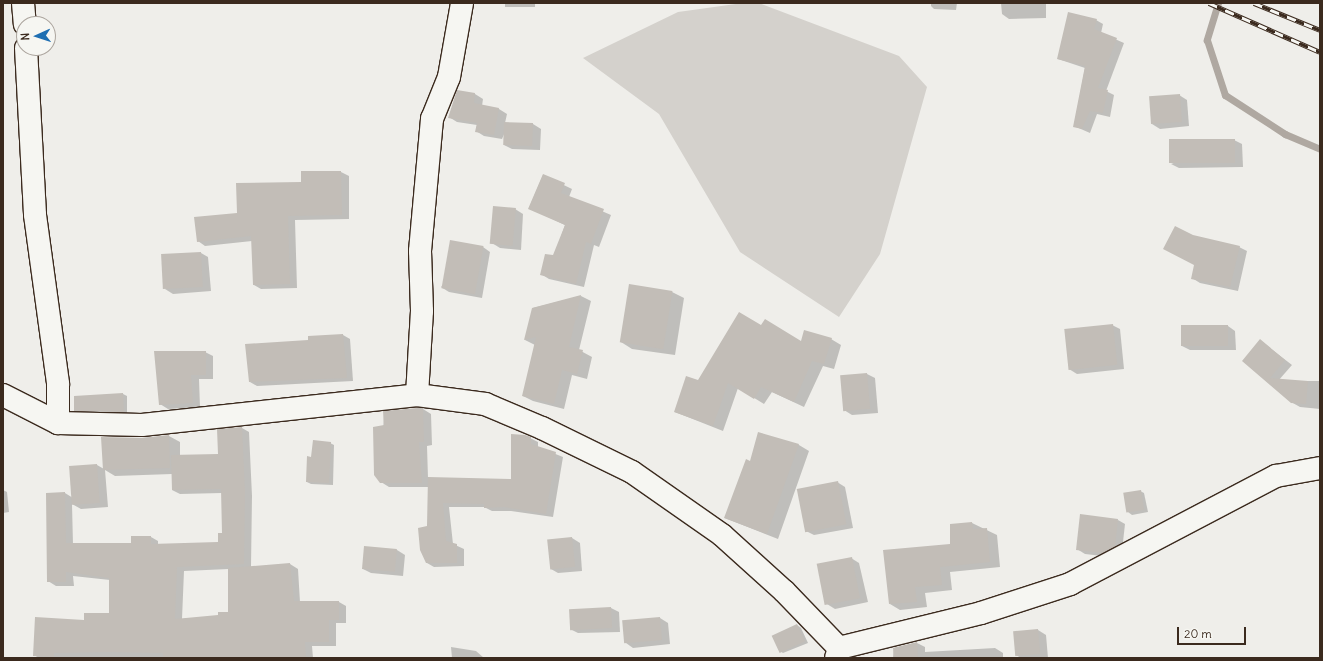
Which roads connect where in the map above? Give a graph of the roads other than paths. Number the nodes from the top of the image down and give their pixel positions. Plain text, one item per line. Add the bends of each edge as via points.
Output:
1 (23, 3) edge
2 (462, 3) edge
3 (24, 16) edge
4 (26, 56) edge
5 (3, 395) edge
6 (417, 395) junction
7 (58, 424) junction
8 (1320, 468) edge
9 (837, 653) edge

1 - 3 street
2 - 6 street via 449,77 432,120 420,251 422,311
4 - 7 street via 35,215 58,384
5 - 7 street
6 - 7 street via 142,425
6 - 9 street via 485,404 542,428 632,472 722,535 784,591
8 - 9 street via 1276,476 1070,584 981,613

